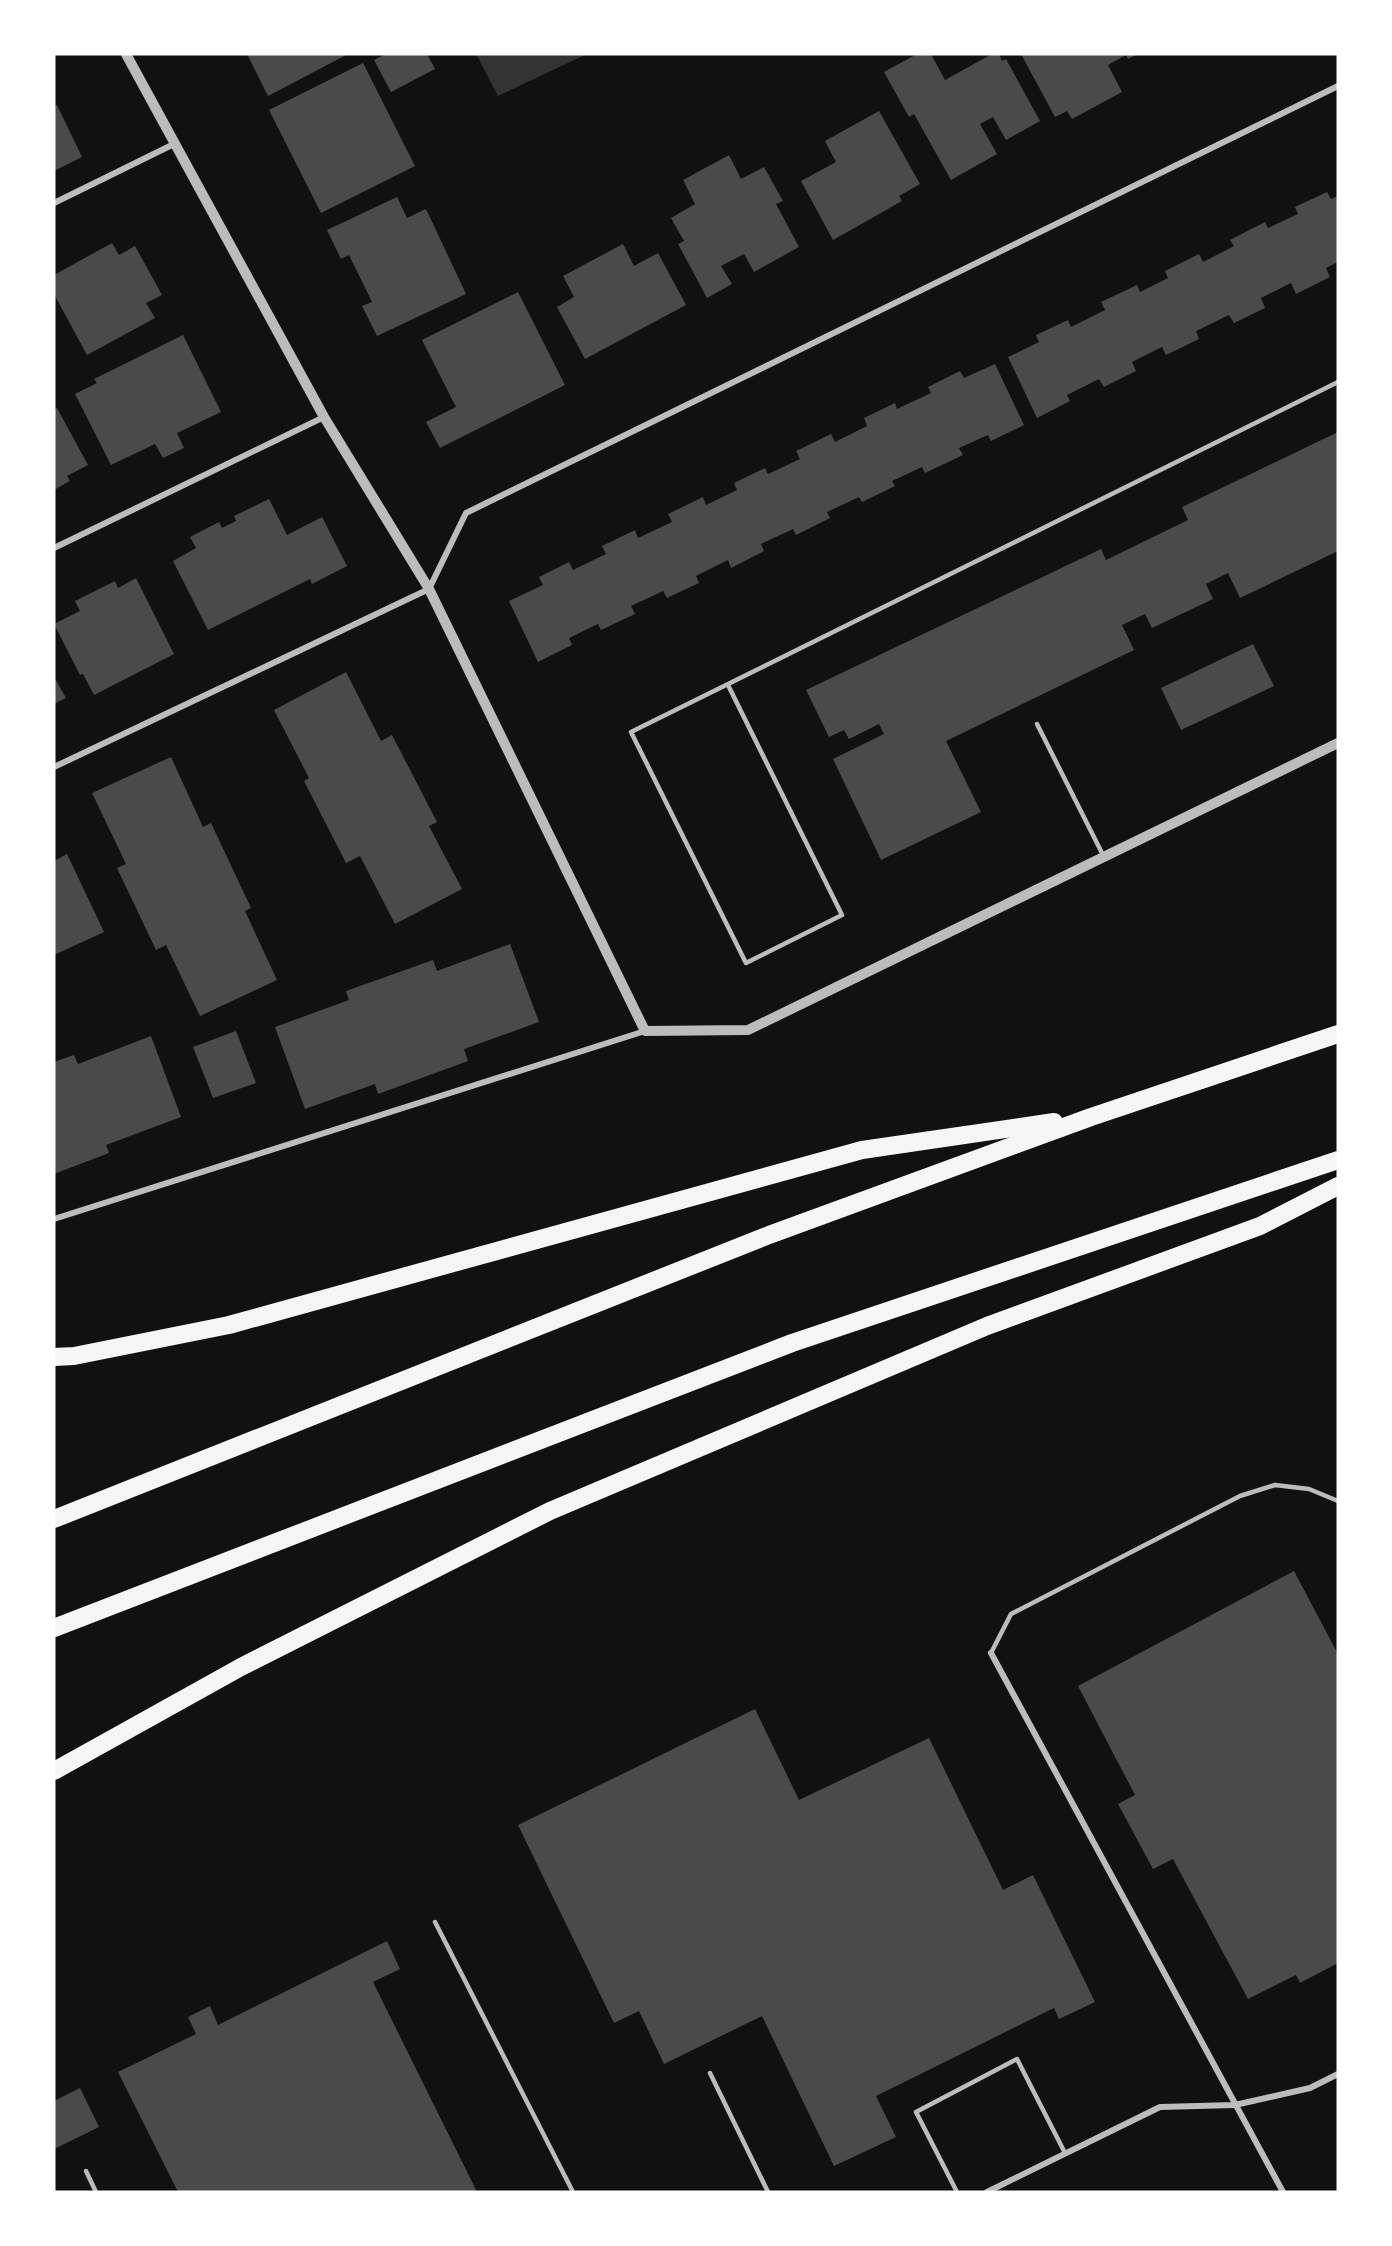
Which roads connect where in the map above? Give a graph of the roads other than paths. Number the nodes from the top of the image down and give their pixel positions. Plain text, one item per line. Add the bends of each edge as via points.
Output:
1 (126, 54) edge
2 (1338, 86) edge
3 (174, 144) junction
4 (54, 203) edge
5 (1338, 382) edge
6 (324, 417) junction
7 (54, 548) edge
8 (429, 589) junction
9 (728, 685) junction
10 (1037, 724) dead end
11 (1338, 743) edge
12 (54, 767) edge
13 (1104, 857) junction
14 (645, 1031) junction
15 (1338, 1034) edge
16 (1091, 1117) junction
17 (1338, 1160) edge
18 (1338, 1186) edge
19 (54, 1219) edge
20 (54, 1357) edge
21 (1338, 1501) edge
22 (54, 1519) edge
23 (54, 1628) edge
24 (991, 1653) joint
25 (54, 1771) edge
26 (435, 1922) dead end
27 (710, 2073) dead end
28 (1338, 2074) edge
29 (1235, 2105) junction
30 (1065, 2154) junction
31 (86, 2171) dead end
32 (96, 2192) edge
33 (573, 2192) edge
34 (768, 2192) edge
35 (957, 2192) edge
36 (987, 2192) edge
37 (1283, 2192) edge

1 - 3 street
2 - 8 street via 465,513
3 - 4 street
3 - 6 street
5 - 9 lane
6 - 7 street
6 - 8 street
8 - 12 street
8 - 14 street
9 - 9 lane via 842,915 746,963 631,732
10 - 13 lane
11 - 13 street
13 - 14 street via 748,1030
14 - 19 street
15 - 16 highway
16 - 20 highway via 862,1150 229,1325
16 - 22 highway via 769,1235
17 - 23 highway via 792,1343
18 - 25 highway via 1260,1226 987,1326 550,1511 241,1667
21 - 24 lane via 1309,1489 1275,1485 1240,1496 1011,1614
24 - 29 street
26 - 33 lane
27 - 34 lane
28 - 29 street via 1310,2088
29 - 30 street via 1160,2107
29 - 37 street
30 - 35 lane via 1017,2060 916,2112
30 - 36 street
31 - 32 lane

